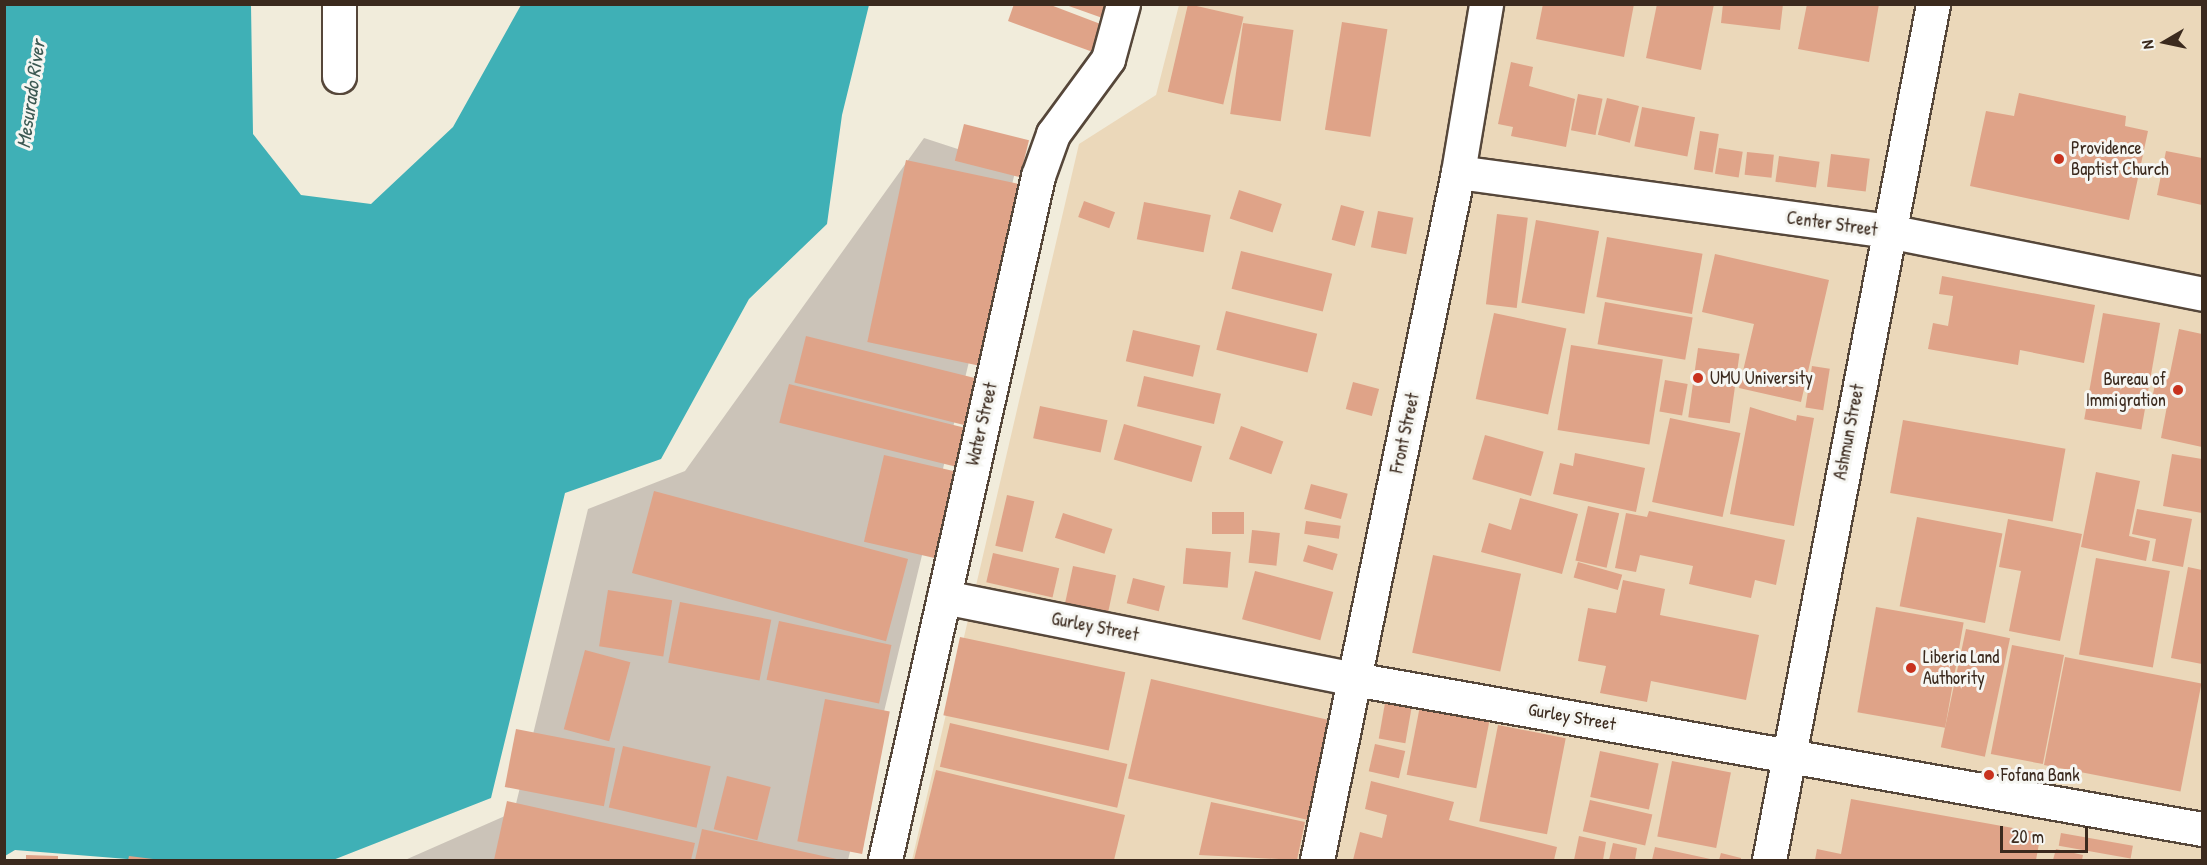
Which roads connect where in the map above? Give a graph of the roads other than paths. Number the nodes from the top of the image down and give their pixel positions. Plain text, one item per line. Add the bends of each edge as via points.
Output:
1 (339, 4) edge
2 (1123, 4) edge
3 (1486, 4) edge
4 (1933, 4) edge
5 (339, 76) dead end
6 (1458, 172) junction
7 (1888, 231) junction
8 (2202, 294) edge
9 (944, 597) junction
10 (1354, 679) junction
11 (1788, 754) junction
12 (2202, 829) edge
13 (885, 861) edge
14 (1317, 861) edge
15 (1769, 861) edge

1 - 5 street
2 - 9 street, Water Street via 1108,59 1053,134 1038,176
3 - 6 street, Front Street
4 - 7 street, Ashmun Street
6 - 7 street, Center Street
6 - 10 street, Front Street
7 - 8 street, Center Street
7 - 11 street, Ashmun Street
9 - 10 street, Gurley Street
9 - 13 street, Water Street
10 - 11 street, Gurley Street
10 - 14 street, Front Street
11 - 12 street, Gurley Street
11 - 15 street, Ashmun Street

